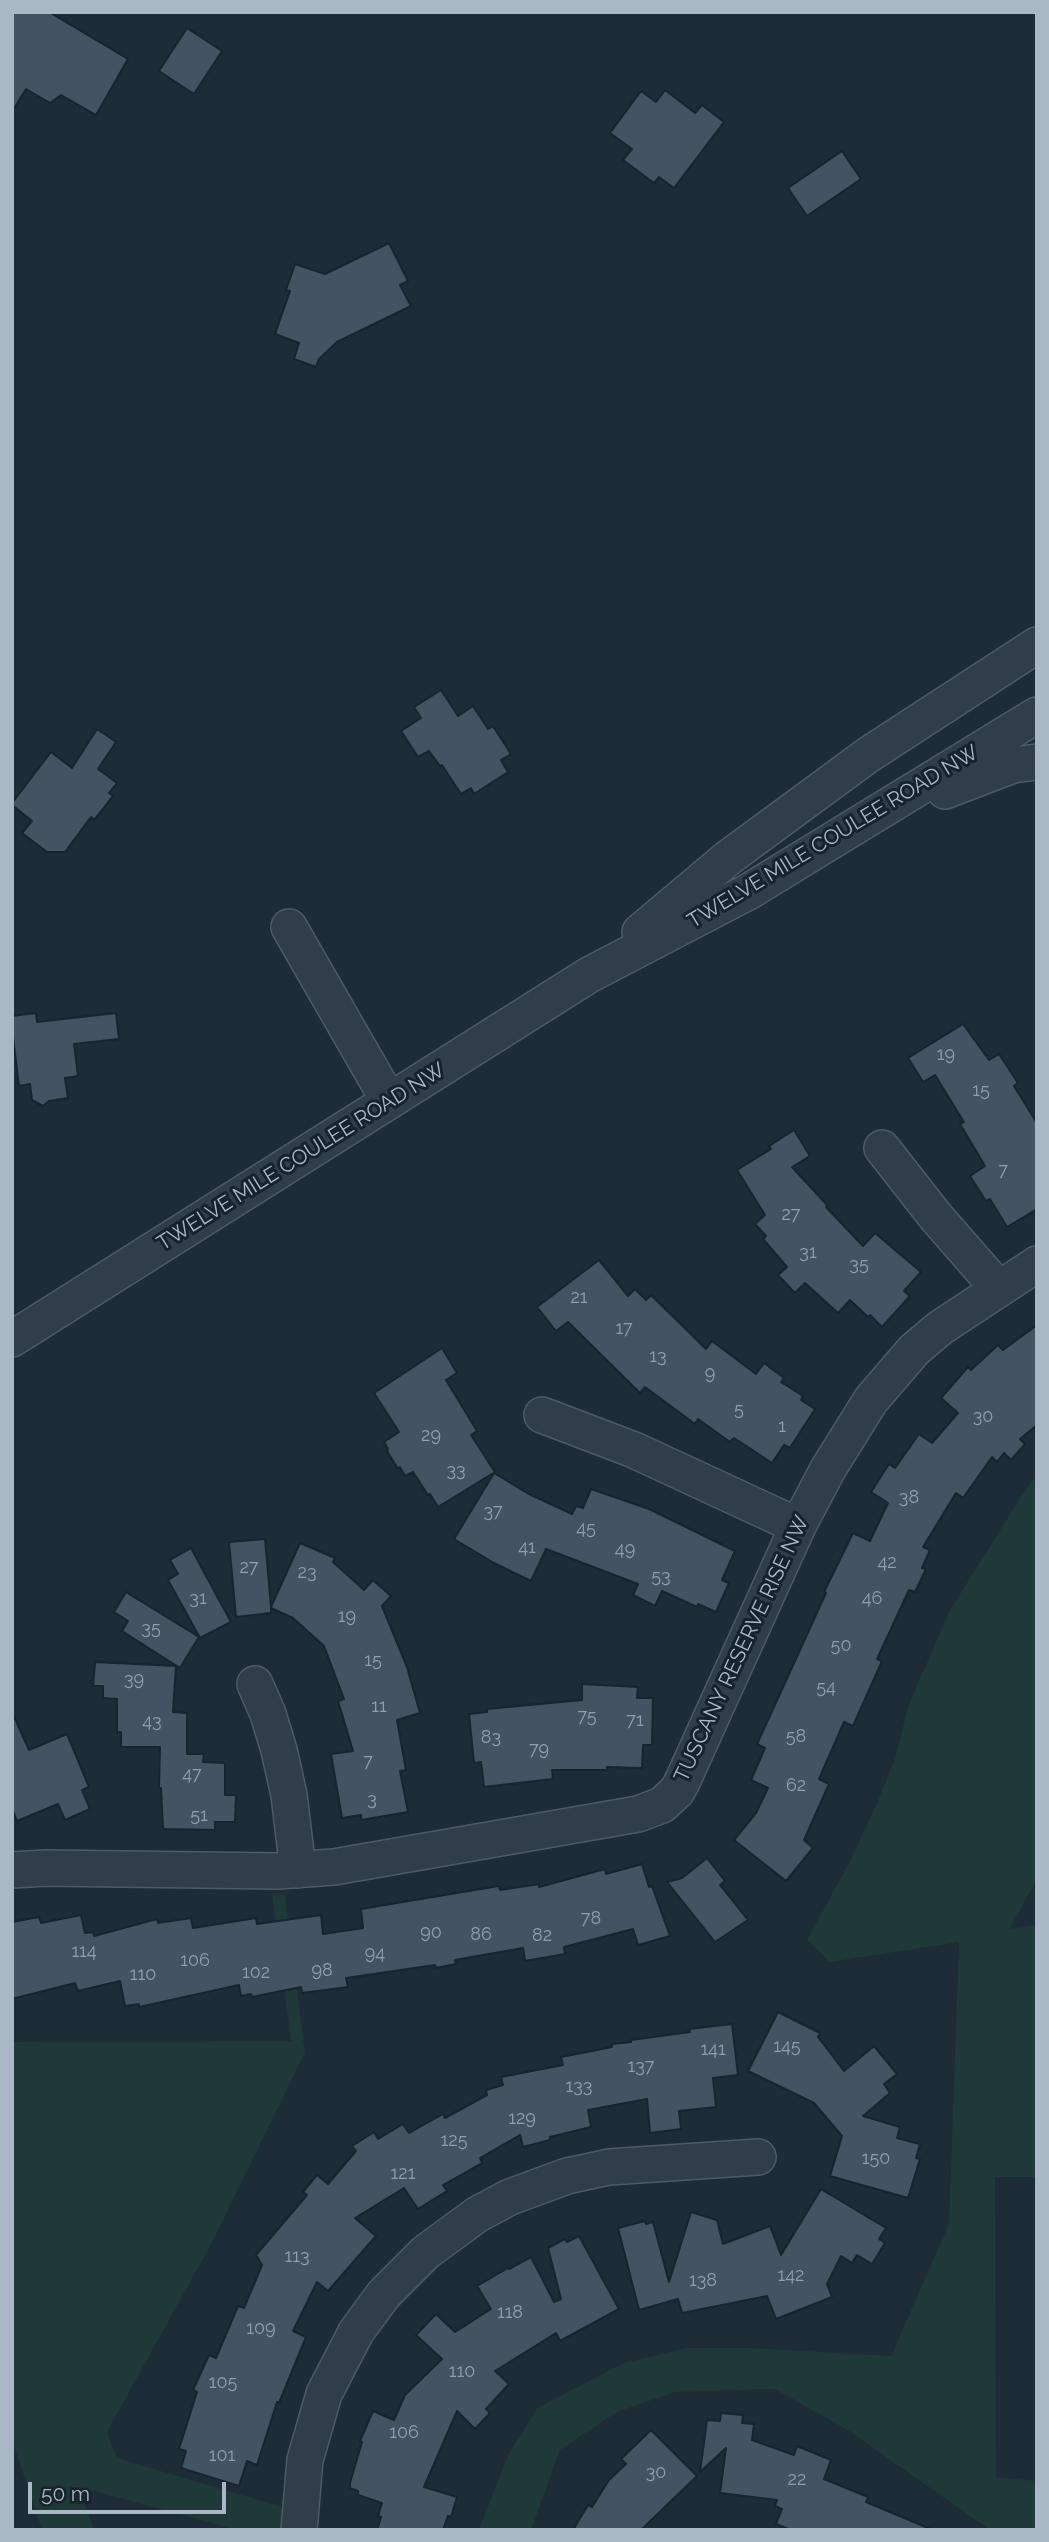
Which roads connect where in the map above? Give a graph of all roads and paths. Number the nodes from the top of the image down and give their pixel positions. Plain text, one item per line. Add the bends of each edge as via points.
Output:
1 (1035, 651) edge
2 (1037, 715) edge
3 (1037, 762) edge
4 (857, 825) junction
5 (289, 927) dead end
6 (589, 975) junction
7 (389, 1101) junction
8 (882, 1148) dead end
9 (1037, 1264) edge
10 (999, 1289) junction
11 (12, 1339) edge
12 (542, 1415) dead end
13 (799, 1526) junction
14 (255, 1684) dead end
15 (12, 1870) edge
16 (298, 1870) junction
17 (758, 2157) dead end
18 (299, 2530) edge

1 - 6 street, TWELVE MILE COULEE ROAD NW via 868,755 728,858
2 - 4 street, TWELVE MILE COULEE ROAD NW
3 - 4 street via 1013,765
4 - 6 street, TWELVE MILE COULEE ROAD NW via 748,892
5 - 7 street
6 - 7 street, TWELVE MILE COULEE ROAD NW
7 - 11 street, TWELVE MILE COULEE ROAD NW
8 - 10 street
9 - 10 street, TUSCANY RESERVE RISE NW
10 - 13 street, TUSCANY RESERVE RISE NW via 940,1328 891,1374 849,1432
12 - 13 street via 634,1450
13 - 16 street, TUSCANY RESERVE RISE NW via 682,1782 662,1805 638,1814
14 - 16 street via 279,1751
15 - 16 street, TUSCANY RESERVE RISE NW
17 - 18 street via 610,2167 567,2176 488,2208 426,2252 384,2294 356,2332 324,2394 305,2460

